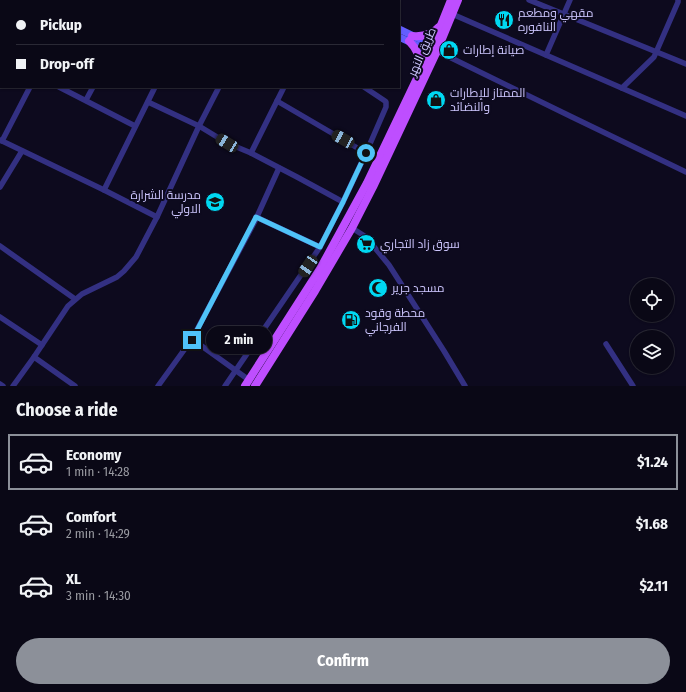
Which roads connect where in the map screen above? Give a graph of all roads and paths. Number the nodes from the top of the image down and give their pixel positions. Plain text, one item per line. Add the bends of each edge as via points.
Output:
1 (451, 0) edge
2 (458, 0) edge
3 (529, 0) edge
4 (570, 0) edge
5 (678, 0) edge
6 (452, 14) junction
7 (564, 14) junction
8 (441, 25) junction
9 (400, 30) edge
10 (400, 36) edge
11 (411, 39) junction
12 (433, 49) junction
13 (657, 51) junction
14 (546, 55) junction
15 (686, 64) edge
16 (421, 70) junction
17 (29, 88) edge
18 (61, 88) edge
19 (92, 88) edge
20 (154, 88) edge
21 (218, 88) edge
22 (284, 88) edge
23 (366, 88) edge
24 (622, 88) junction
25 (86, 100) junction
26 (277, 101) junction
27 (148, 102) junction
28 (686, 116) edge
29 (135, 126) junction
30 (199, 126) junction
31 (1, 141) edge
32 (22, 151) junction
33 (251, 153) junction
34 (366, 153) junction
35 (279, 168) junction
36 (686, 172) edge
37 (0, 186) edge
38 (104, 190) junction
39 (343, 202) junction
40 (157, 217) junction
41 (256, 217) junction
42 (352, 228) junction
43 (0, 246) edge
44 (320, 247) junction
45 (75, 299) junction
46 (0, 317) edge
47 (192, 340) junction
48 (606, 344) dead end
49 (42, 345) junction
50 (34, 357) junction
51 (236, 370) junction
52 (0, 384) edge
53 (250, 384) edge
54 (3, 386) edge
55 (13, 386) edge
56 (75, 386) edge
57 (158, 386) edge
58 (225, 386) edge
59 (465, 386) edge
60 (633, 386) edge

1 - 8 main road, طريق النهر
2 - 6 main road, طريق النهر
3 - 7 street
4 - 7 street
5 - 13 street
6 - 12 main road, طريق النهر
6 - 14 street
7 - 13 street
7 - 14 street
8 - 11 main road via 428,35
8 - 12 main road, طريق النهر
9 - 11 main road
10 - 11 main road
11 - 12 main road
11 - 16 main road via 420,59
12 - 16 main road, طريق النهر
12 - 36 street
12 - 42 main road, طريق النهر via 373,187
13 - 15 street
13 - 24 street
14 - 24 street
16 - 53 main road, طريق النهر via 345,224
17 - 31 street
18 - 25 street
19 - 25 street
20 - 27 street
21 - 30 street
22 - 26 street
23 - 34 street via 386,104
24 - 28 street
25 - 29 street
26 - 33 street
26 - 34 street
27 - 29 street
27 - 30 street
29 - 38 street
30 - 33 street via 227,143
30 - 40 street
31 - 32 street
32 - 37 street
32 - 38 street
33 - 35 street
34 - 39 street
35 - 39 street
35 - 41 street
38 - 40 street
39 - 44 street
40 - 45 street via 136,257 124,271
41 - 44 street
41 - 47 street
42 - 53 main road, طريق النهر via 316,291
42 - 59 street via 366,237 389,265
43 - 45 street
44 - 51 street
45 - 49 street
46 - 49 street
47 - 51 street
47 - 57 street
48 - 60 street
49 - 50 street
50 - 55 street
50 - 56 street
51 - 53 street
51 - 58 street
52 - 54 street

